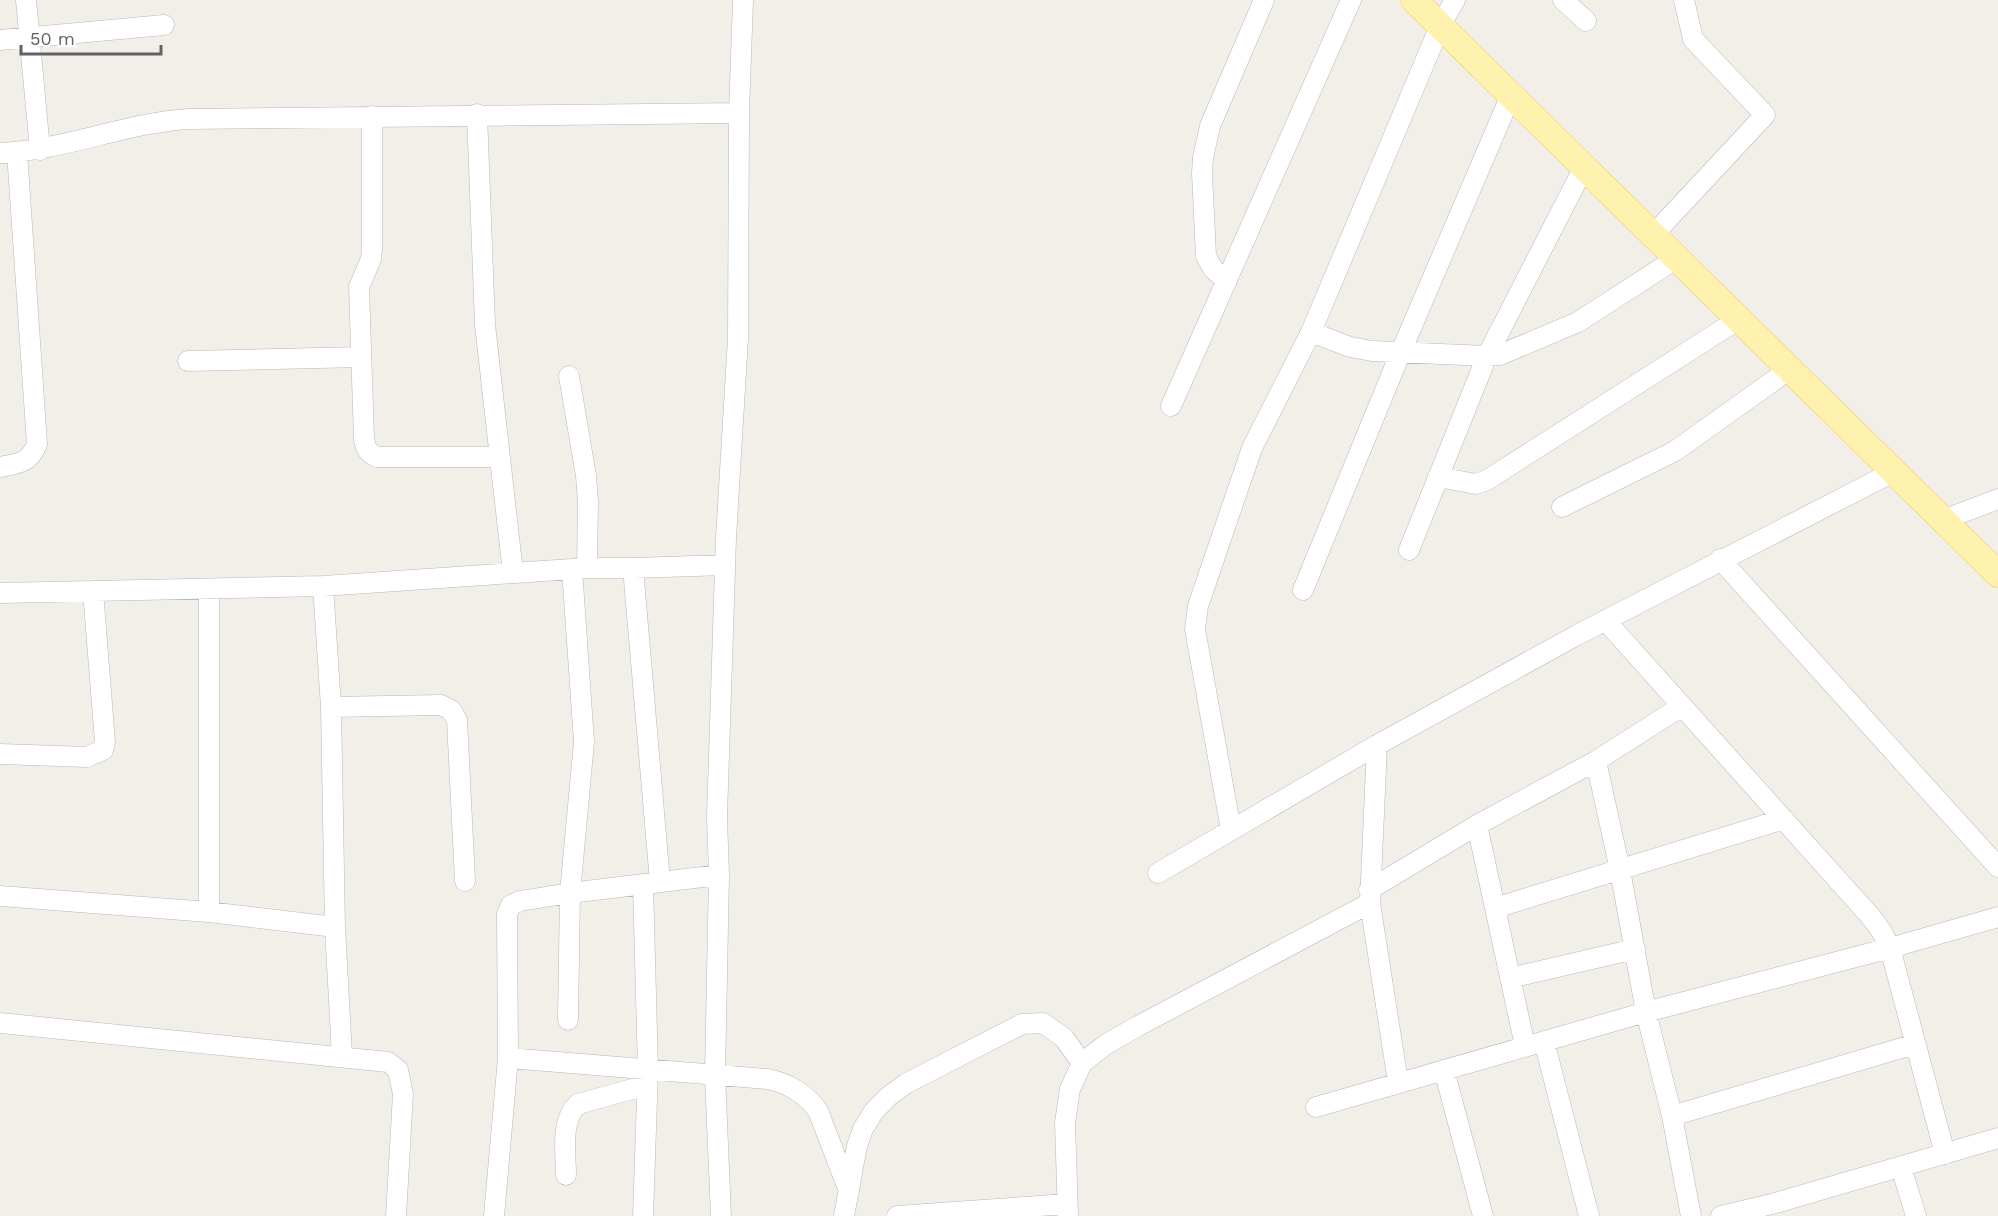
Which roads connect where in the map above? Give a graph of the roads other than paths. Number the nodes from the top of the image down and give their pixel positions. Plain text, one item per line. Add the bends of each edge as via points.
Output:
1 (26, 0) edge
2 (743, 0) edge
3 (1264, 0) edge
4 (1351, 0) edge
5 (1414, 0) edge
6 (1455, 0) edge
7 (1563, 0) edge
8 (1684, 0) edge
9 (1586, 21) dead end
10 (164, 25) dead end
11 (1440, 26) junction
12 (29, 38) junction
13 (0, 40) edge
14 (1510, 95) junction
15 (739, 113) junction
16 (477, 114) junction
17 (372, 116) junction
18 (40, 150) junction
19 (8, 152) edge
20 (1584, 167) junction
21 (1653, 235) junction
22 (1677, 258) junction
23 (1227, 281) junction
24 (1738, 319) junction
25 (1311, 332) junction
26 (1400, 354) junction
27 (1487, 356) junction
28 (361, 357) junction
29 (188, 361) dead end
30 (1790, 369) junction
31 (569, 376) dead end
32 (1172, 406) dead end
33 (500, 457) junction
34 (0, 467) edge
35 (1894, 471) junction
36 (1438, 477) junction
37 (1998, 499) edge
38 (1562, 507) dead end
39 (1943, 520) junction
40 (1409, 550) dead end
41 (1720, 559) junction
42 (725, 564) junction
43 (580, 568) junction
44 (633, 568) junction
45 (513, 573) junction
46 (1998, 574) edge
47 (323, 586) junction
48 (209, 589) junction
49 (1303, 590) dead end
50 (93, 591) junction
51 (0, 592) edge
52 (1605, 620) junction
53 (1682, 706) junction
54 (331, 707) junction
55 (1377, 745) junction
56 (0, 754) edge
57 (1596, 761) junction
58 (1784, 819) junction
59 (1476, 825) junction
60 (1232, 830) junction
61 (1998, 867) edge
62 (1620, 870) junction
63 (1158, 873) dead end
64 (718, 875) junction
65 (465, 881) dead end
66 (652, 883) junction
67 (570, 893) junction
68 (0, 896) edge
69 (1369, 897) junction
70 (1495, 908) junction
71 (209, 912) junction
72 (1998, 917) edge
73 (335, 927) junction
74 (1890, 948) junction
75 (1635, 949) junction
76 (1510, 978) junction
77 (1647, 1012) junction
78 (568, 1020) dead end
79 (0, 1023) edge
80 (1534, 1043) junction
81 (1916, 1044) junction
82 (342, 1056) junction
83 (508, 1058) junction
84 (1082, 1063) junction
85 (1444, 1070) junction
86 (715, 1075) junction
87 (648, 1077) junction
88 (1398, 1082) junction
89 (1316, 1107) dead end
90 (1672, 1116) junction
91 (1998, 1138) edge
92 (1945, 1154) junction
93 (1901, 1167) junction
94 (566, 1175) dead end
95 (849, 1191) junction
96 (1068, 1210) edge
97 (1778, 1210) edge
98 (396, 1216) edge
99 (494, 1216) edge
100 (643, 1216) edge
101 (721, 1216) edge
102 (844, 1216) edge
103 (897, 1216) edge
104 (1483, 1216) edge
105 (1589, 1216) edge
106 (1691, 1216) edge
107 (1721, 1216) edge
108 (1916, 1216) edge

1 - 12 street
2 - 15 street
3 - 23 street via 1210,126 1203,158 1206,256 1213,269
4 - 23 street
5 - 11 main road
6 - 11 street
7 - 9 street
8 - 21 street via 1693,39 1765,115
10 - 12 street
11 - 14 main road
11 - 25 street
12 - 13 street
12 - 18 street
14 - 20 main road
14 - 26 street
15 - 16 street
15 - 42 street via 738,338
16 - 17 street
16 - 33 street via 485,325
17 - 18 street via 175,120
17 - 28 street via 372,249 359,287
18 - 19 street
19 - 34 street via 37,444 26,462
20 - 21 main road
20 - 27 street
21 - 22 main road
22 - 24 main road
22 - 27 street via 1578,322 1508,352
23 - 32 street
24 - 30 main road
24 - 36 street via 1487,480 1476,484
25 - 26 street via 1360,349
25 - 60 street via 1252,448 1196,618
26 - 27 street
26 - 49 street
27 - 36 street
28 - 29 street
28 - 33 street via 364,439 370,454
30 - 35 main road
30 - 38 street via 1675,451
31 - 43 street via 588,502
33 - 45 street
35 - 39 main road
35 - 41 street
36 - 40 street
37 - 39 street
39 - 46 main road
41 - 52 street
41 - 61 street
42 - 44 street
42 - 64 street
43 - 44 street
43 - 45 street
43 - 67 street via 584,742
44 - 66 street
45 - 47 street
47 - 48 street
47 - 54 street
48 - 50 street
48 - 71 street
50 - 51 street
50 - 56 street via 103,750 87,757
52 - 53 street
52 - 55 street
53 - 57 street
53 - 58 street
54 - 65 street via 441,705 451,710 457,720
54 - 73 street
55 - 60 street
55 - 69 street
57 - 59 street
57 - 62 street
58 - 62 street
58 - 74 street via 1871,916
59 - 69 street
59 - 70 street
60 - 63 street
62 - 70 street
62 - 75 street
64 - 66 street
64 - 86 street
66 - 67 street
66 - 87 street
67 - 78 street
67 - 83 street via 520,900 511,905 507,914
68 - 71 street
69 - 84 street via 1105,1045
69 - 88 street
70 - 76 street
71 - 73 street
72 - 74 street
73 - 82 street
74 - 77 street
74 - 81 street
75 - 76 street
75 - 77 street
76 - 80 street
77 - 80 street
77 - 90 street
79 - 82 street
80 - 85 street
80 - 105 street
81 - 90 street
81 - 92 street
82 - 98 street via 388,1062 398,1070 403,1094
83 - 87 street
83 - 99 street
84 - 95 street via 1064,1038 1043,1023 1022,1023 907,1083 874,1111 863,1129 856,1146
84 - 96 street via 1070,1089 1065,1123
85 - 88 street
85 - 104 street
86 - 87 street
86 - 95 street via 779,1081 813,1103
86 - 101 street
87 - 94 street via 573,1109 567,1122
87 - 100 street
88 - 89 street
90 - 106 street
91 - 92 street
92 - 93 street
93 - 97 street
93 - 108 street
95 - 102 street
96 - 103 street
97 - 107 street

